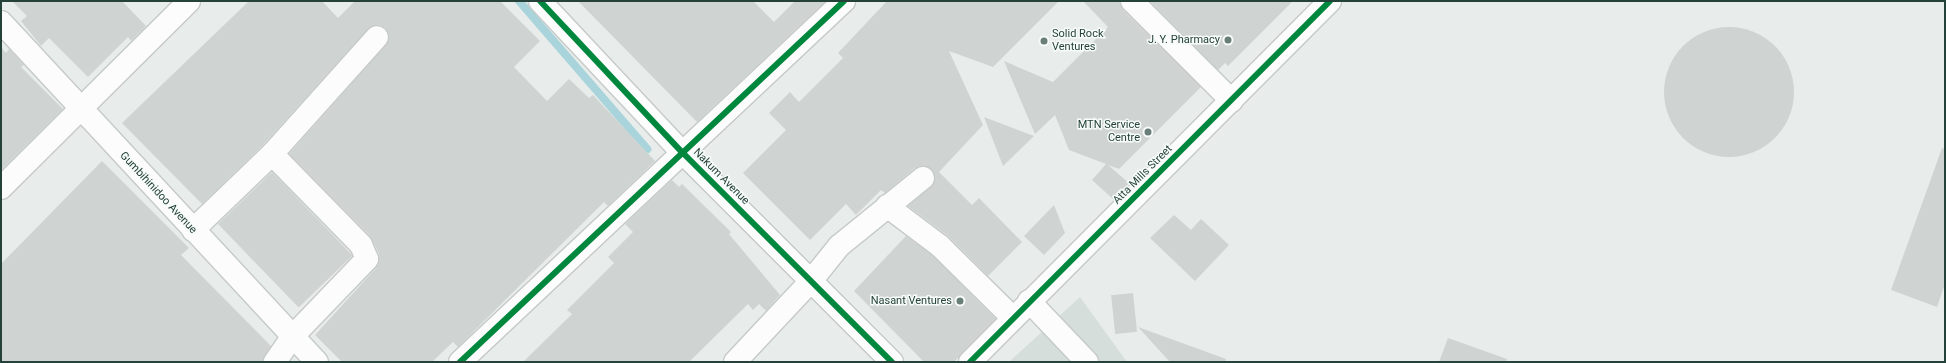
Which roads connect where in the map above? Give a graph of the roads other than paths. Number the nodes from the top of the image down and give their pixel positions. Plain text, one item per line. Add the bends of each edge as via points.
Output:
1 (189, 1) edge
2 (540, 1) edge
3 (844, 1) edge
4 (1132, 1) edge
5 (1330, 1) edge
6 (1, 22) edge
7 (377, 37) dead end
8 (1232, 101) junction
9 (80, 110) junction
10 (682, 152) junction
11 (272, 154) junction
12 (923, 178) dead end
13 (1, 188) edge
14 (887, 206) junction
15 (193, 230) junction
16 (811, 281) junction
17 (1029, 301) junction
18 (1013, 318) junction
19 (293, 336) junction
20 (275, 362) edge
21 (317, 362) edge
22 (460, 362) edge
23 (735, 362) edge
24 (892, 362) edge
25 (970, 362) edge
26 (1087, 362) edge

1 - 9 street
2 - 10 street, Nakum Avenue
3 - 10 street
4 - 8 street
5 - 8 street, Atta Mills Street
6 - 9 street, Gumbihinidoo Avenue
7 - 11 street
8 - 17 street, Atta Mills Street
9 - 13 street
9 - 15 street, Gumbihinidoo Avenue
10 - 16 street, Nakum Avenue
10 - 22 street
11 - 15 street
11 - 19 street via 362,246 367,260
12 - 14 street
14 - 16 street via 839,246
14 - 18 street via 940,246
15 - 19 street, Gumbihinidoo Avenue
16 - 23 street
16 - 24 street, Nakum Avenue
17 - 18 street, Atta Mills Street
17 - 26 street
18 - 25 street, Atta Mills Street
19 - 20 street
19 - 21 street, Gumbihinidoo Avenue

